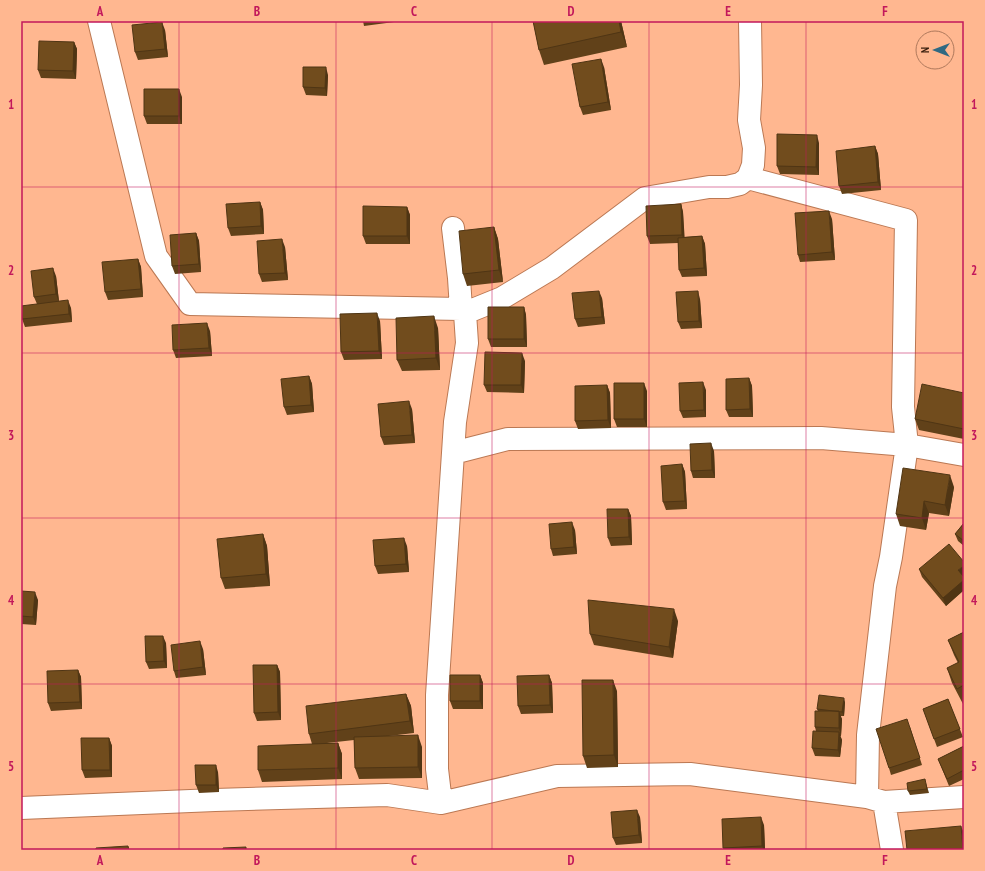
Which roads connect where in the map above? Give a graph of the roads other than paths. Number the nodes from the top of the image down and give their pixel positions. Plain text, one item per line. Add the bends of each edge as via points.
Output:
1 (99, 21) edge
2 (750, 21) edge
3 (748, 178) junction
4 (454, 228) dead end
5 (463, 311) junction
6 (907, 445) junction
7 (454, 453) junction
8 (964, 455) edge
9 (964, 798) edge
10 (876, 799) junction
11 (441, 802) junction
12 (21, 808) edge
13 (892, 850) edge

1 - 5 street via 156,256 190,304
2 - 3 street via 749,120 754,148 753,165
3 - 5 street via 740,184 727,187 709,187 645,198 552,268 502,298
3 - 6 street via 906,220 903,407
4 - 5 street
5 - 7 street via 468,343 455,422
6 - 7 street via 821,438 508,439
6 - 8 street
6 - 10 street via 885,586 868,735
7 - 11 street via 437,695 437,769
9 - 10 street
10 - 11 street via 690,774 557,776
10 - 13 street
11 - 12 street via 387,795

